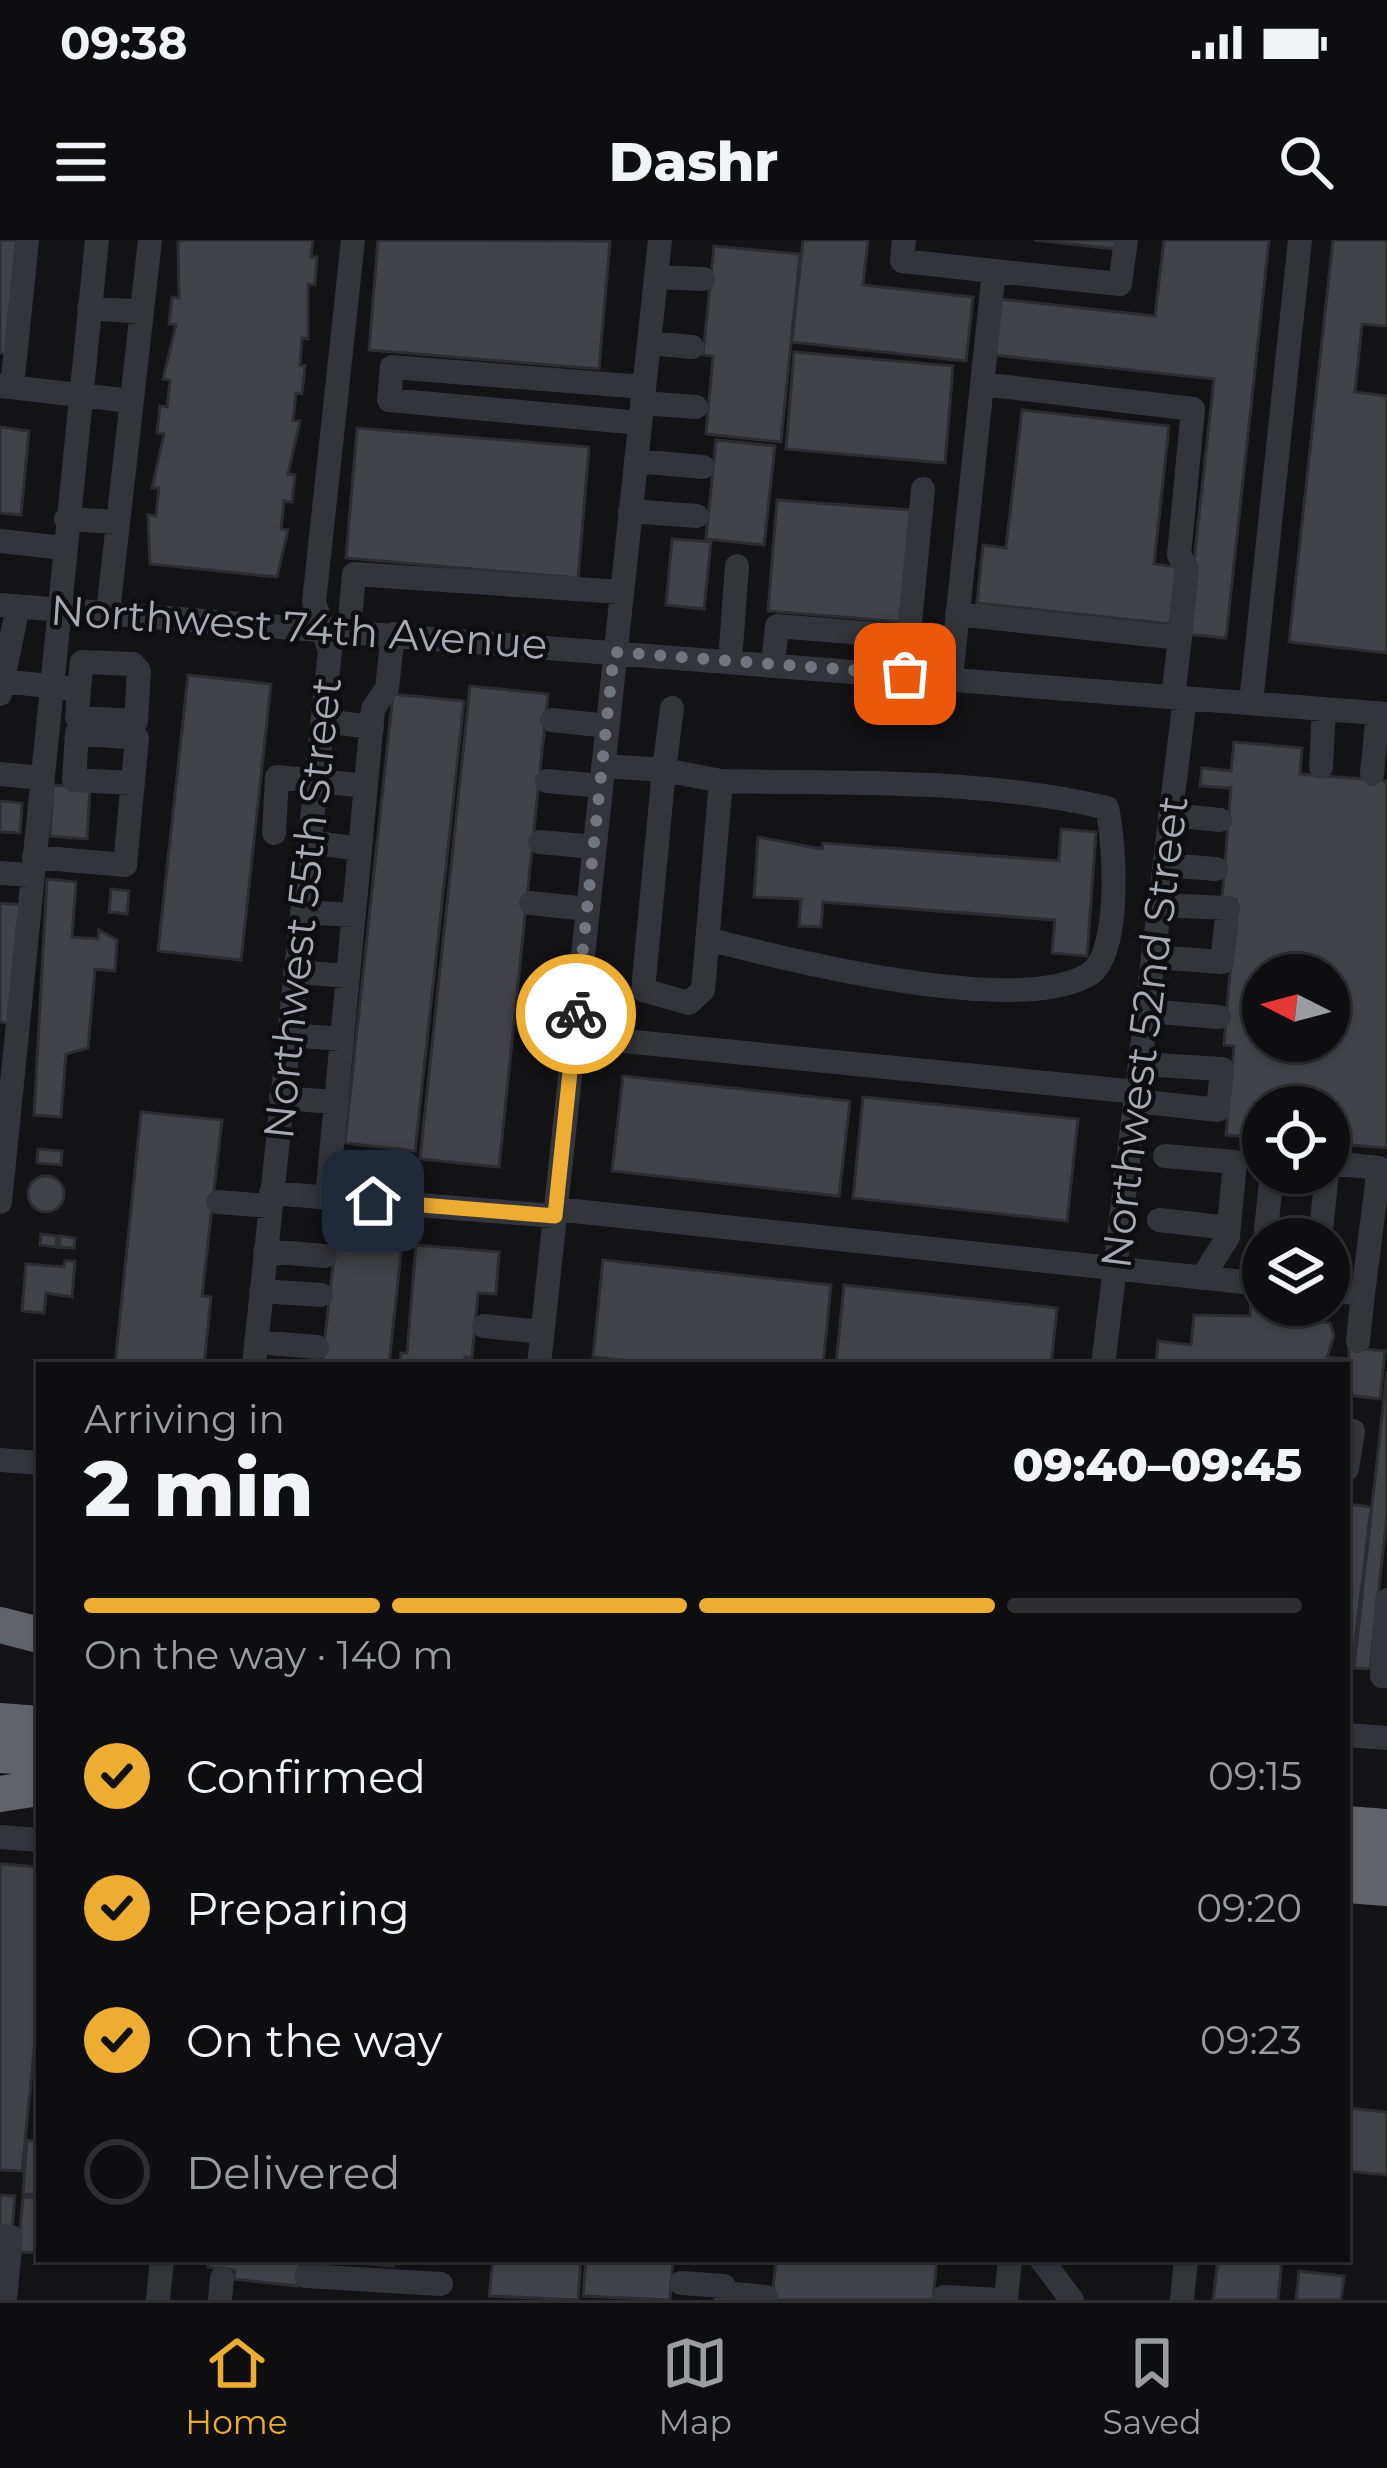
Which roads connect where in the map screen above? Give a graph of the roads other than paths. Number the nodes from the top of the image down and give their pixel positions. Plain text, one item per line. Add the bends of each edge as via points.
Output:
1 (27, 240) edge
2 (97, 240) edge
3 (150, 240) edge
4 (353, 240) edge
5 (660, 240) edge
6 (904, 240) edge
7 (1126, 240) edge
8 (1300, 240) edge
9 (994, 271) junction
10 (656, 277) junction
11 (703, 279) dead end
12 (89, 308) junction
13 (142, 312) junction
14 (649, 343) junction
15 (692, 347) dead end
16 (982, 384) junction
17 (6, 387) edge
18 (80, 393) junction
19 (131, 401) junction
20 (642, 404) junction
21 (695, 407) dead end
22 (636, 461) junction
23 (703, 467) dead end
24 (923, 489) dead end
25 (630, 511) junction
26 (697, 517) dead end
27 (66, 519) junction
28 (118, 522) junction
29 (0, 541) edge
30 (63, 548) junction
31 (737, 566) dead end
32 (621, 592) junction
33 (9, 605) edge
34 (58, 608) junction
35 (109, 612) junction
36 (957, 614) junction
37 (321, 628) junction
38 (349, 631) junction
39 (393, 634) junction
40 (910, 637) junction
41 (1180, 638) junction
42 (0, 639) edge
43 (614, 652) junction
44 (730, 661) junction
45 (773, 664) junction
46 (905, 674) junction
47 (1, 676) edge
48 (951, 678) junction
49 (51, 686) junction
50 (79, 689) dead end
51 (0, 694) edge
52 (1179, 698) junction
53 (1251, 703) junction
54 (672, 708) dead end
55 (1324, 709) junction
56 (1382, 713) edge
57 (552, 720) dead end
58 (323, 721) junction
59 (607, 726) junction
60 (371, 727) junction
61 (1322, 767) dead end
62 (664, 770) junction
63 (0, 774) edge
64 (1372, 775) dead end
65 (602, 776) junction
66 (42, 778) junction
67 (316, 780) junction
68 (547, 781) dead end
69 (721, 781) junction
70 (133, 783) dead end
71 (366, 786) junction
72 (1170, 815) junction
73 (1220, 820) dead end
74 (274, 833) dead end
75 (309, 842) junction
76 (540, 842) dead end
77 (594, 847) junction
78 (360, 849) junction
79 (1164, 865) junction
80 (33, 866) junction
81 (1216, 869) dead end
82 (0, 873) edge
83 (531, 903) dead end
84 (1160, 904) junction
85 (587, 909) junction
86 (302, 912) junction
87 (354, 915) junction
88 (707, 939) junction
89 (1153, 957) junction
90 (295, 972) junction
91 (348, 976) junction
92 (1146, 1011) junction
93 (1219, 1017) dead end
94 (288, 1035) junction
95 (574, 1036) junction
96 (342, 1039) junction
97 (1140, 1064) junction
98 (1136, 1096) junction
99 (281, 1098) junction
100 (336, 1102) junction
101 (1166, 1156) dead end
102 (1350, 1165) edge
103 (327, 1197) junction
104 (270, 1200) junction
105 (0, 1202) edge
106 (218, 1202) dead end
107 (555, 1212) junction
108 (1159, 1220) dead end
109 (1228, 1228) junction
110 (265, 1251) junction
111 (325, 1256) dead end
112 (1115, 1270) junction
113 (1242, 1277) edge
114 (1202, 1278) junction
115 (261, 1291) junction
116 (1350, 1292) edge
117 (1363, 1294) junction
118 (321, 1295) dead end
119 (484, 1326) dead end
120 (542, 1332) junction
121 (1358, 1340) dead end
122 (317, 1347) dead end
123 (255, 1354) edge
124 (539, 1362) edge
125 (1103, 1362) edge
126 (0, 1460) edge
127 (36, 1463) edge
128 (1387, 1600) edge
129 (0, 1625) edge
130 (36, 1634) edge
131 (1387, 1676) edge
132 (0, 1700) edge
133 (36, 1702) edge
134 (0, 1721) edge
135 (36, 1724) edge
136 (1350, 1735) edge
137 (1387, 1738) edge
138 (0, 1755) edge
139 (36, 1758) edge
140 (0, 1778) edge
141 (36, 1784) edge
142 (36, 1786) edge
143 (0, 1794) edge
144 (1350, 1800) edge
145 (1387, 1803) edge
146 (1350, 1824) edge
147 (1387, 1827) edge
148 (0, 1837) edge
149 (36, 1840) edge
150 (1350, 1859) edge
151 (1387, 1862) edge
152 (1350, 1885) edge
153 (1387, 1888) edge
154 (0, 2236) edge
155 (162, 2262) edge
156 (727, 2262) edge
157 (1009, 2262) edge
158 (1043, 2262) edge
159 (1186, 2262) edge
160 (306, 2276) dead end
161 (441, 2281) edge
162 (681, 2282) dead end
163 (724, 2293) edge
164 (766, 2297) edge
165 (944, 2297) dead end
166 (5, 2300) edge
167 (158, 2300) edge
168 (1003, 2300) edge
169 (1072, 2300) edge
170 (1182, 2300) edge

1 - 17 street
2 - 12 street
3 - 13 street
4 - 37 street, Northwest 55th Street via 314,602
5 - 10 street
6 - 9 street via 902,260
7 - 9 street via 1120,284
8 - 53 street
9 - 16 street
10 - 11 street
10 - 14 street
12 - 13 street
12 - 18 street
13 - 19 street
14 - 15 street
14 - 20 street
16 - 36 street
16 - 41 street, Northwest 52nd Street via 1193,409
17 - 18 street
18 - 19 street
18 - 27 street
19 - 28 street
20 - 20 street via 392,367 389,400
20 - 21 street
20 - 22 street
22 - 23 street
22 - 25 street
24 - 40 street
25 - 26 street
25 - 32 street
27 - 28 street
27 - 30 street
28 - 35 street
29 - 30 street
30 - 34 street
31 - 44 street
32 - 38 street via 354,574
32 - 43 street
33 - 34 street, Northwest 74th Avenue
33 - 47 street via 14,647
34 - 35 street, Northwest 74th Avenue
34 - 49 street
35 - 37 street, Northwest 74th Avenue
36 - 41 street
36 - 48 street
37 - 38 street, Northwest 74th Avenue
37 - 58 street, Northwest 55th Street via 331,651
38 - 39 street, Northwest 74th Avenue
39 - 43 street, Northwest 74th Avenue
39 - 60 street via 388,688
40 - 45 street via 777,626
40 - 46 street
41 - 52 street, Northwest 52nd Street
42 - 47 street
43 - 44 street, Northwest 74th Avenue
43 - 59 street
44 - 45 street, Northwest 74th Avenue
45 - 46 street, Northwest 74th Avenue
46 - 48 street, Northwest 74th Avenue
47 - 49 street
47 - 51 street
48 - 52 street, Northwest 74th Avenue
49 - 50 street
49 - 66 street
52 - 53 street, Northwest 74th Avenue
52 - 72 street, Northwest 52nd Street
53 - 55 street, Northwest 74th Avenue
54 - 62 street
55 - 56 street, Northwest 74th Avenue
55 - 61 street
56 - 64 street
57 - 59 street
58 - 60 street
58 - 67 street, Northwest 55th Street
59 - 65 street
60 - 71 street
62 - 65 street
62 - 69 street
62 - 88 street via 643,990 688,1003 703,990
63 - 66 street
65 - 68 street
65 - 77 street
66 - 80 street
67 - 71 street
67 - 74 street via 277,777
67 - 75 street, Northwest 55th Street
69 - 88 street
69 - 88 street via 1063,797 1107,808 1115,879 1103,955 1091,974 1066,982 916,982
70 - 80 street via 125,865
71 - 78 street
72 - 73 street
72 - 79 street, Northwest 52nd Street
75 - 78 street
75 - 86 street, Northwest 55th Street
76 - 77 street
77 - 85 street
78 - 87 street
79 - 81 street
79 - 84 street, Northwest 52nd Street
80 - 82 street
80 - 105 street
83 - 85 street
84 - 89 street, Northwest 52nd Street
84 - 89 street via 1228,908 1222,962
85 - 95 street
86 - 87 street
86 - 90 street, Northwest 55th Street
87 - 91 street
89 - 92 street, Northwest 52nd Street
90 - 91 street
90 - 94 street, Northwest 55th Street
91 - 96 street
92 - 93 street
92 - 97 street, Northwest 52nd Street
94 - 96 street
94 - 99 street, Northwest 55th Street
95 - 98 street
95 - 107 street
96 - 100 street
97 - 98 street, Northwest 52nd Street
97 - 98 street via 1222,1070 1218,1110
98 - 112 street, Northwest 52nd Street
99 - 100 street
99 - 104 street, Northwest 55th Street
100 - 103 street
101 - 109 street via 1235,1162
102 - 117 street via 1379,1168
103 - 104 street
103 - 107 street
104 - 106 street
104 - 110 street, Northwest 55th Street
107 - 112 street
107 - 120 street
108 - 109 street
109 - 114 street
110 - 111 street
110 - 115 street, Northwest 55th Street
112 - 114 street
112 - 125 street, Northwest 52nd Street
113 - 114 street
115 - 118 street
115 - 123 street, Northwest 55th Street
116 - 117 street
117 - 121 street
119 - 120 street
120 - 124 street
122 - 123 street
126 - 127 street
128 - 131 street via 1380,1660
129 - 130 highway
132 - 133 highway
134 - 135 highway
136 - 137 street
138 - 139 highway
140 - 141 highway
142 - 143 highway
144 - 145 highway
146 - 147 highway
148 - 149 street
150 - 151 highway
152 - 153 highway
154 - 166 street via 11,2237
155 - 167 street
156 - 163 street
157 - 168 street
158 - 169 street
159 - 170 street
160 - 161 street
162 - 163 street
163 - 164 street
165 - 168 street

